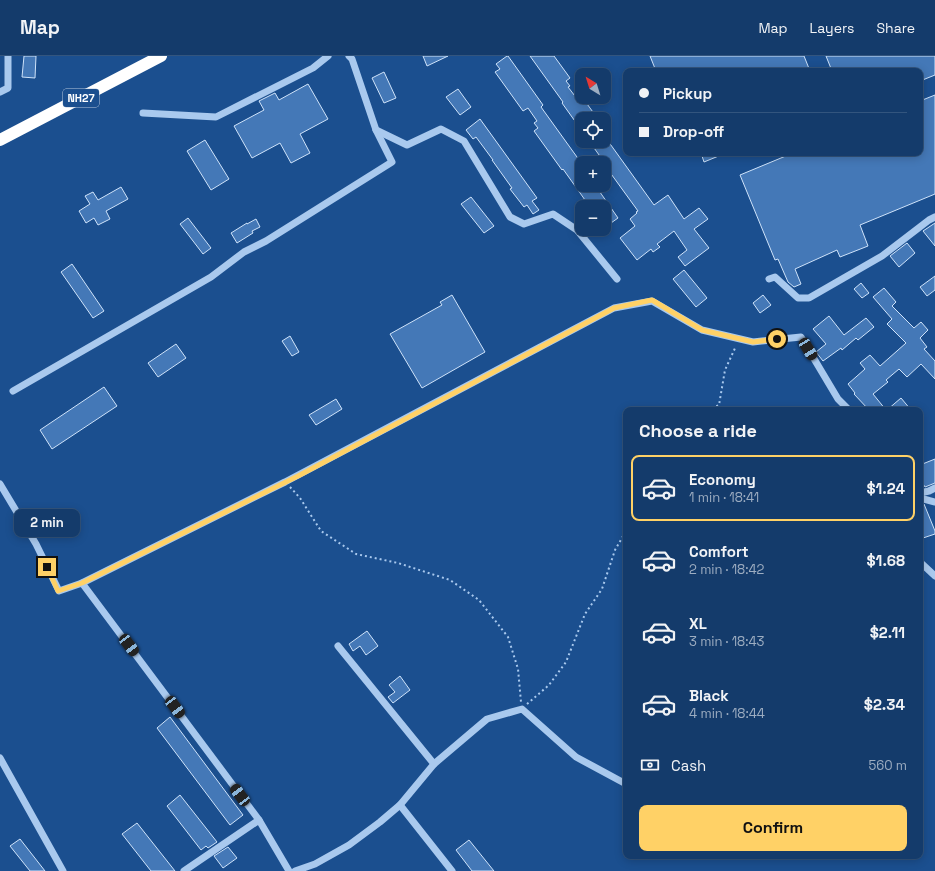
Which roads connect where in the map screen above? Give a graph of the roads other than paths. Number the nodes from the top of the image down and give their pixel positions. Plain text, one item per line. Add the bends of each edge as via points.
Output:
1 (8, 56) edge
2 (161, 56) edge
3 (328, 56) edge
4 (349, 56) edge
5 (0, 92) edge
6 (143, 113) dead end
7 (376, 130) junction
8 (0, 140) edge
9 (935, 217) edge
10 (617, 279) dead end
11 (769, 279) dead end
12 (13, 391) dead end
13 (847, 407) edge
14 (0, 484) edge
15 (935, 488) edge
16 (923, 492) edge
17 (923, 499) edge
18 (935, 502) edge
19 (923, 565) edge
20 (935, 576) edge
21 (82, 583) junction
22 (338, 646) dead end
23 (0, 758) edge
24 (434, 764) junction
25 (623, 782) edge
26 (400, 805) junction
27 (259, 820) junction
28 (63, 871) edge
29 (184, 871) edge
30 (289, 871) edge
31 (295, 871) edge
32 (452, 871) edge

1 - 5 street via 8,88
2 - 8 highway, NH27
3 - 6 street via 313,68 216,117
4 - 7 street
7 - 10 street via 407,145 441,129 464,141 510,217 524,224 553,214 577,230
7 - 12 street via 392,162 266,241 244,252 211,277
9 - 11 street via 882,256 809,298 798,298 775,277
13 - 21 street via 838,399 801,337 753,342 702,330 652,300 614,308 285,482
14 - 21 street via 36,544 58,591
15 - 16 street
17 - 18 street
19 - 20 street
21 - 27 street
22 - 24 street
23 - 28 street
24 - 25 street via 487,719 522,709 576,757
24 - 26 street
26 - 31 street via 349,845 316,864
26 - 32 street
27 - 29 street
27 - 30 street

